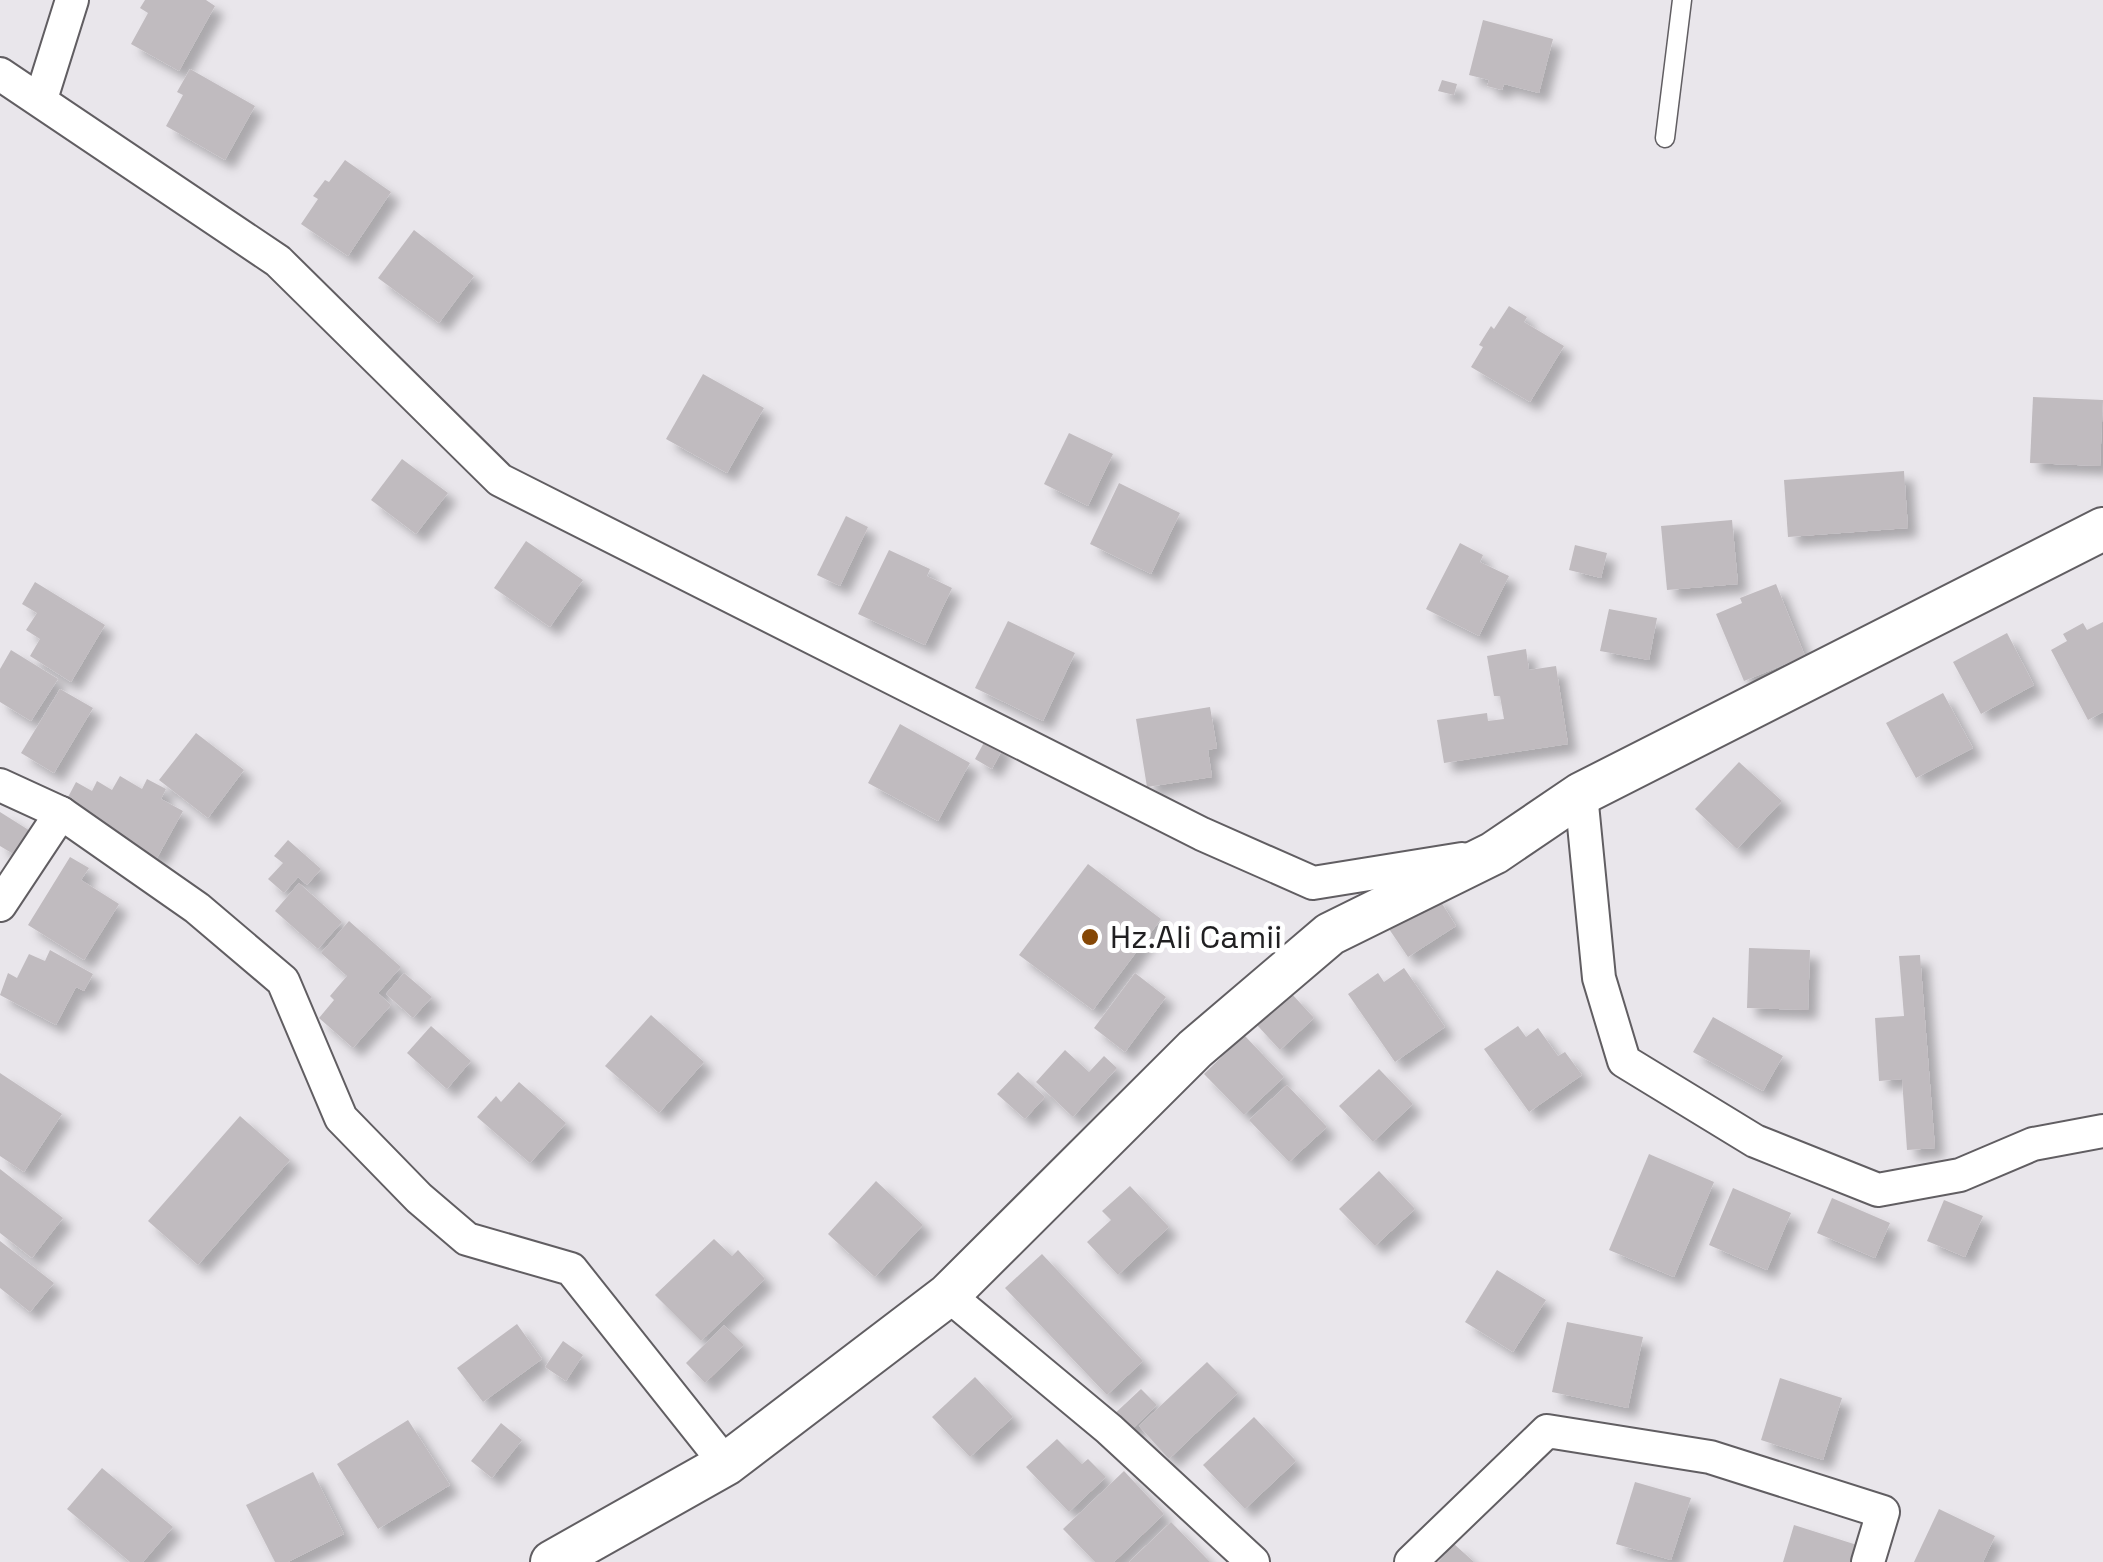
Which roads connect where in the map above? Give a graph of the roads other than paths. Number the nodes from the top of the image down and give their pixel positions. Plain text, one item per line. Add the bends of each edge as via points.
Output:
1 (72, 0) edge
2 (1682, 0) edge
3 (0, 74) edge
4 (41, 99) junction
5 (1665, 138) dead end
6 (2103, 529) edge
7 (0, 785) edge
8 (1581, 794) junction
9 (61, 813) junction
10 (1494, 853) junction
11 (0, 905) edge
12 (2103, 1131) edge
13 (948, 1296) junction
14 (726, 1464) junction
15 (552, 1562) edge
16 (1253, 1562) edge
17 (1411, 1562) edge
18 (1868, 1562) edge

1 - 4 street
2 - 5 lane
3 - 4 street
4 - 10 street via 278,262 500,480 1202,834 1313,883
6 - 8 street
7 - 9 street
8 - 10 street
8 - 12 street via 1599,978 1624,1060 1754,1141 1878,1190 1960,1175 2034,1144
9 - 11 street
9 - 14 street via 198,908 283,981 340,1118 467,1239 570,1269
10 - 13 street via 1330,934 1195,1050
13 - 14 street
13 - 16 street via 1109,1429
14 - 15 street
17 - 18 street via 1547,1431 1710,1458 1883,1512

